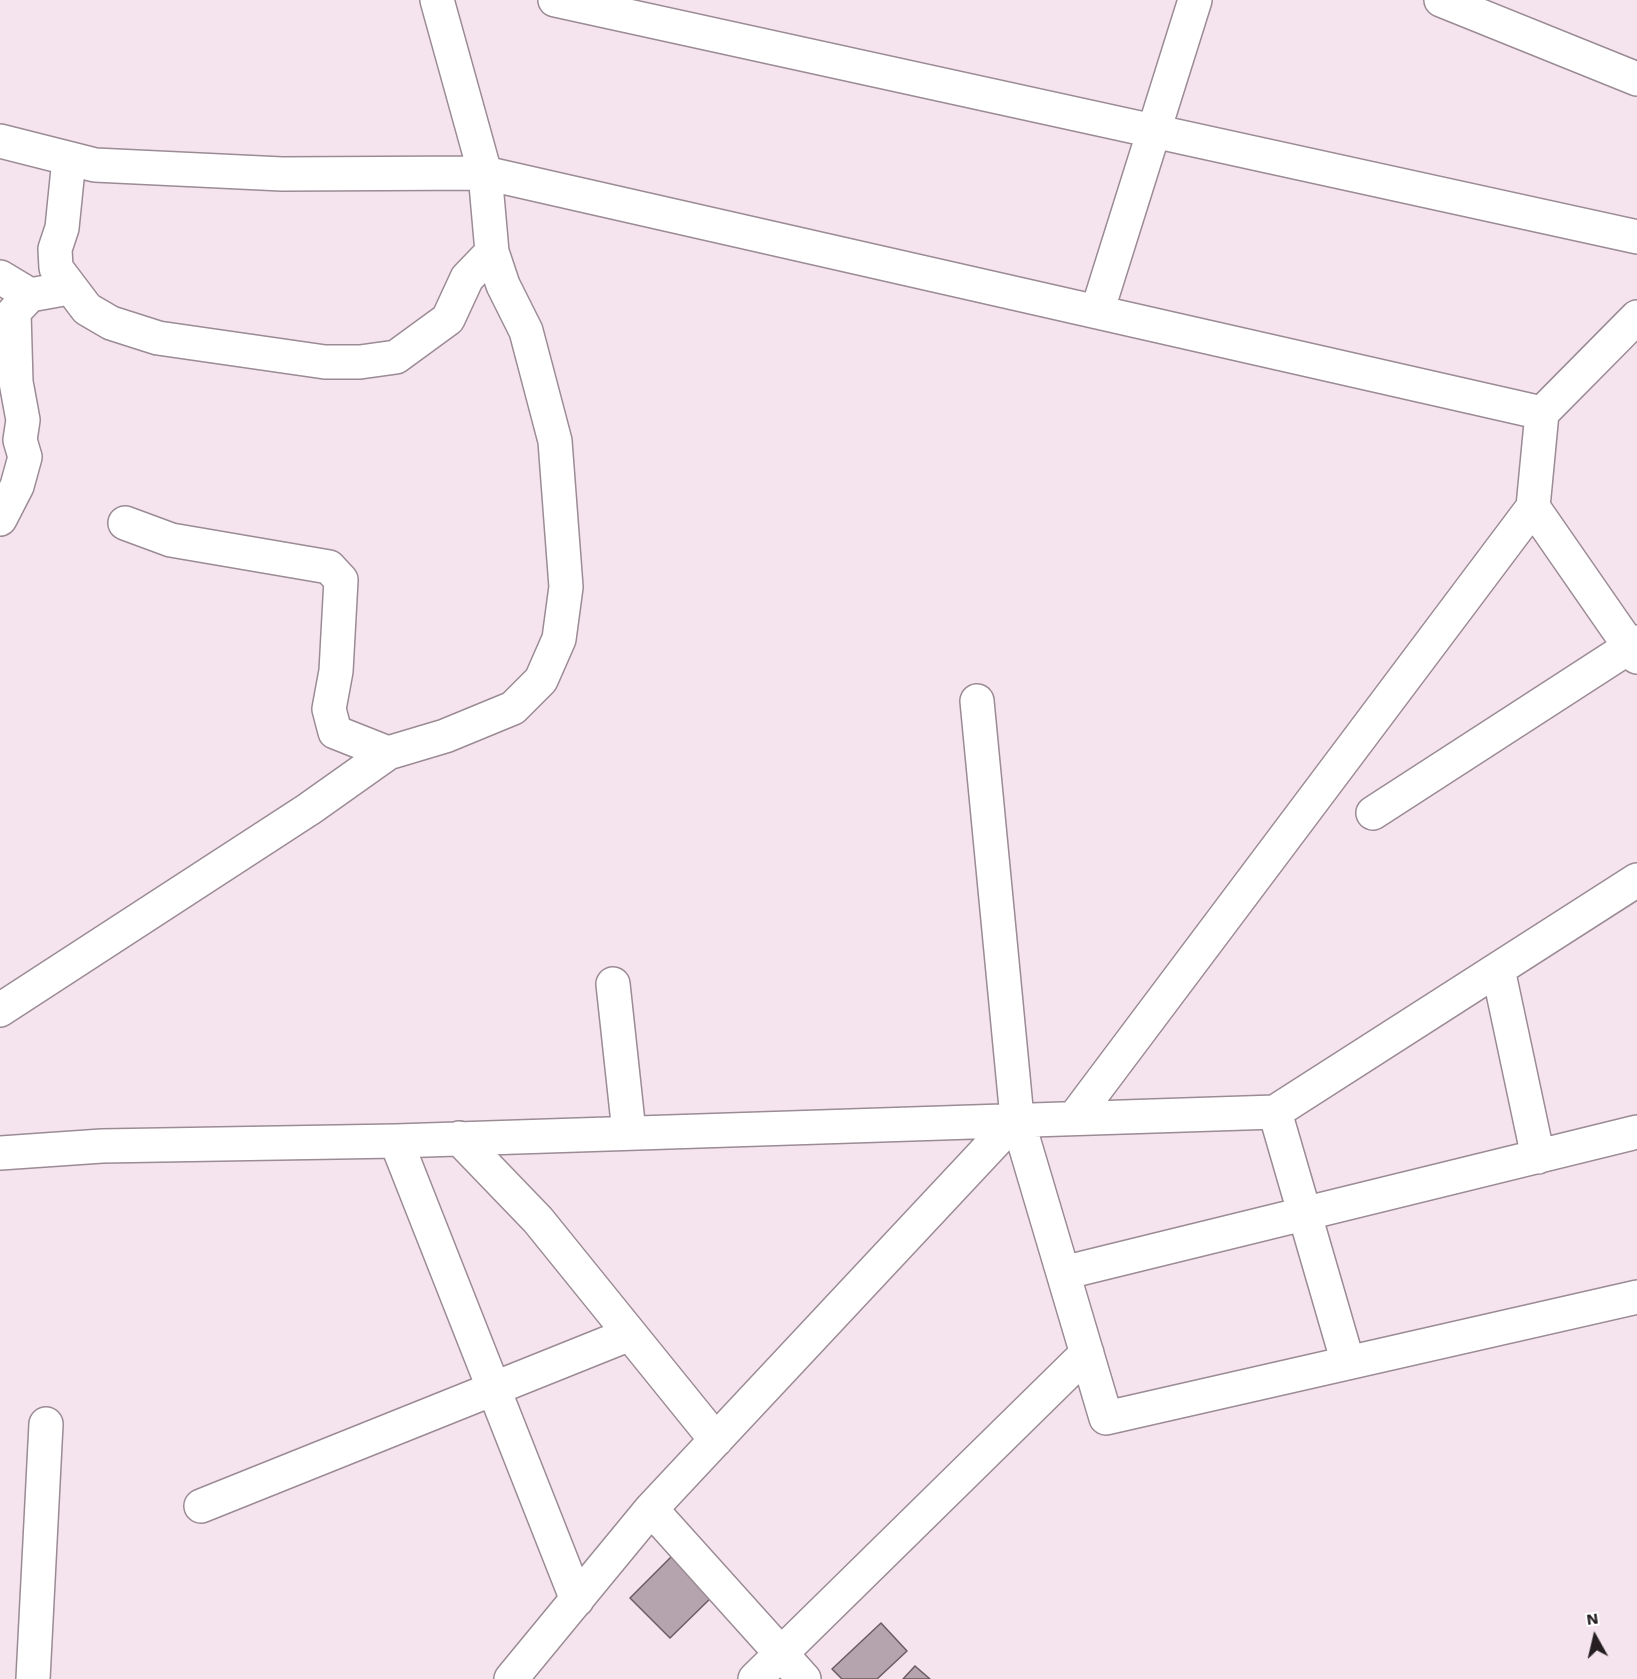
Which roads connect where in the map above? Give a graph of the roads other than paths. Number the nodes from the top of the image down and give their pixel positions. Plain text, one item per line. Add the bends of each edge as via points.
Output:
1 (437, 0) edge
2 (555, 0) edge
3 (1196, 0) edge
4 (1441, 0) edge
5 (1637, 79) edge
6 (1153, 131) junction
7 (0, 141) edge
8 (69, 159) junction
9 (485, 173) junction
10 (1637, 237) edge
11 (492, 252) junction
12 (0, 277) edge
13 (69, 288) junction
14 (30, 295) junction
15 (1097, 312) junction
16 (1637, 317) edge
17 (1542, 413) junction
18 (1533, 507) junction
19 (0, 519) edge
20 (125, 523) dead end
21 (1635, 649) edge
22 (977, 701) dead end
23 (388, 753) junction
24 (1373, 813) dead end
25 (1637, 880) edge
26 (1498, 969) junction
27 (613, 984) dead end
28 (0, 1010) edge
29 (1275, 1112) junction
30 (1074, 1117) junction
31 (1017, 1118) junction
32 (629, 1132) junction
33 (1637, 1132) edge
34 (459, 1138) junction
35 (396, 1141) junction
36 (0, 1153) edge
37 (1538, 1156) junction
38 (1305, 1213) junction
39 (1063, 1273) junction
40 (1637, 1297) edge
41 (630, 1334) junction
42 (1087, 1353) junction
43 (1348, 1363) junction
44 (494, 1389) junction
45 (46, 1424) dead end
46 (716, 1440) junction
47 (201, 1506) dead end
48 (651, 1509) junction
49 (577, 1600) junction
50 (781, 1654) junction
51 (33, 1679) edge
52 (511, 1679) edge
53 (755, 1679) edge
54 (804, 1679) edge

1 - 9 street
2 - 6 street
3 - 6 street
4 - 5 street
6 - 10 street
6 - 15 street
7 - 8 street
8 - 9 street via 95,165 282,174
8 - 13 street via 62,228 55,249 56,268
9 - 11 street
9 - 15 street
11 - 13 street via 467,278 448,319 396,357 360,362 325,362 158,339 111,323 87,309
11 - 23 street via 525,331 555,441 566,586 559,639 541,680 513,708 445,736
12 - 14 street
13 - 14 street
14 - 19 street via 14,312 16,382 23,420 20,440 25,457 17,486
15 - 17 street
16 - 17 street
17 - 18 street
18 - 21 street
18 - 30 street
20 - 23 street via 171,540 329,567 342,579 336,671 329,709 335,732
21 - 24 street
22 - 31 street
23 - 28 street via 309,809
25 - 26 street
26 - 29 street
26 - 37 street
27 - 32 street
29 - 30 street
29 - 38 street
30 - 31 street
31 - 32 street
31 - 39 street
31 - 46 street
32 - 34 street
33 - 37 street
34 - 35 street
34 - 41 street via 538,1220
35 - 36 street via 102,1146
35 - 44 street
37 - 38 street
38 - 39 street
38 - 43 street
39 - 42 street
40 - 43 street
41 - 44 street
41 - 46 street
42 - 43 street via 1106,1418
42 - 50 street
44 - 47 street
44 - 49 street
45 - 51 street
46 - 48 street
48 - 49 street
48 - 50 street
49 - 52 street
50 - 53 street
50 - 54 street

